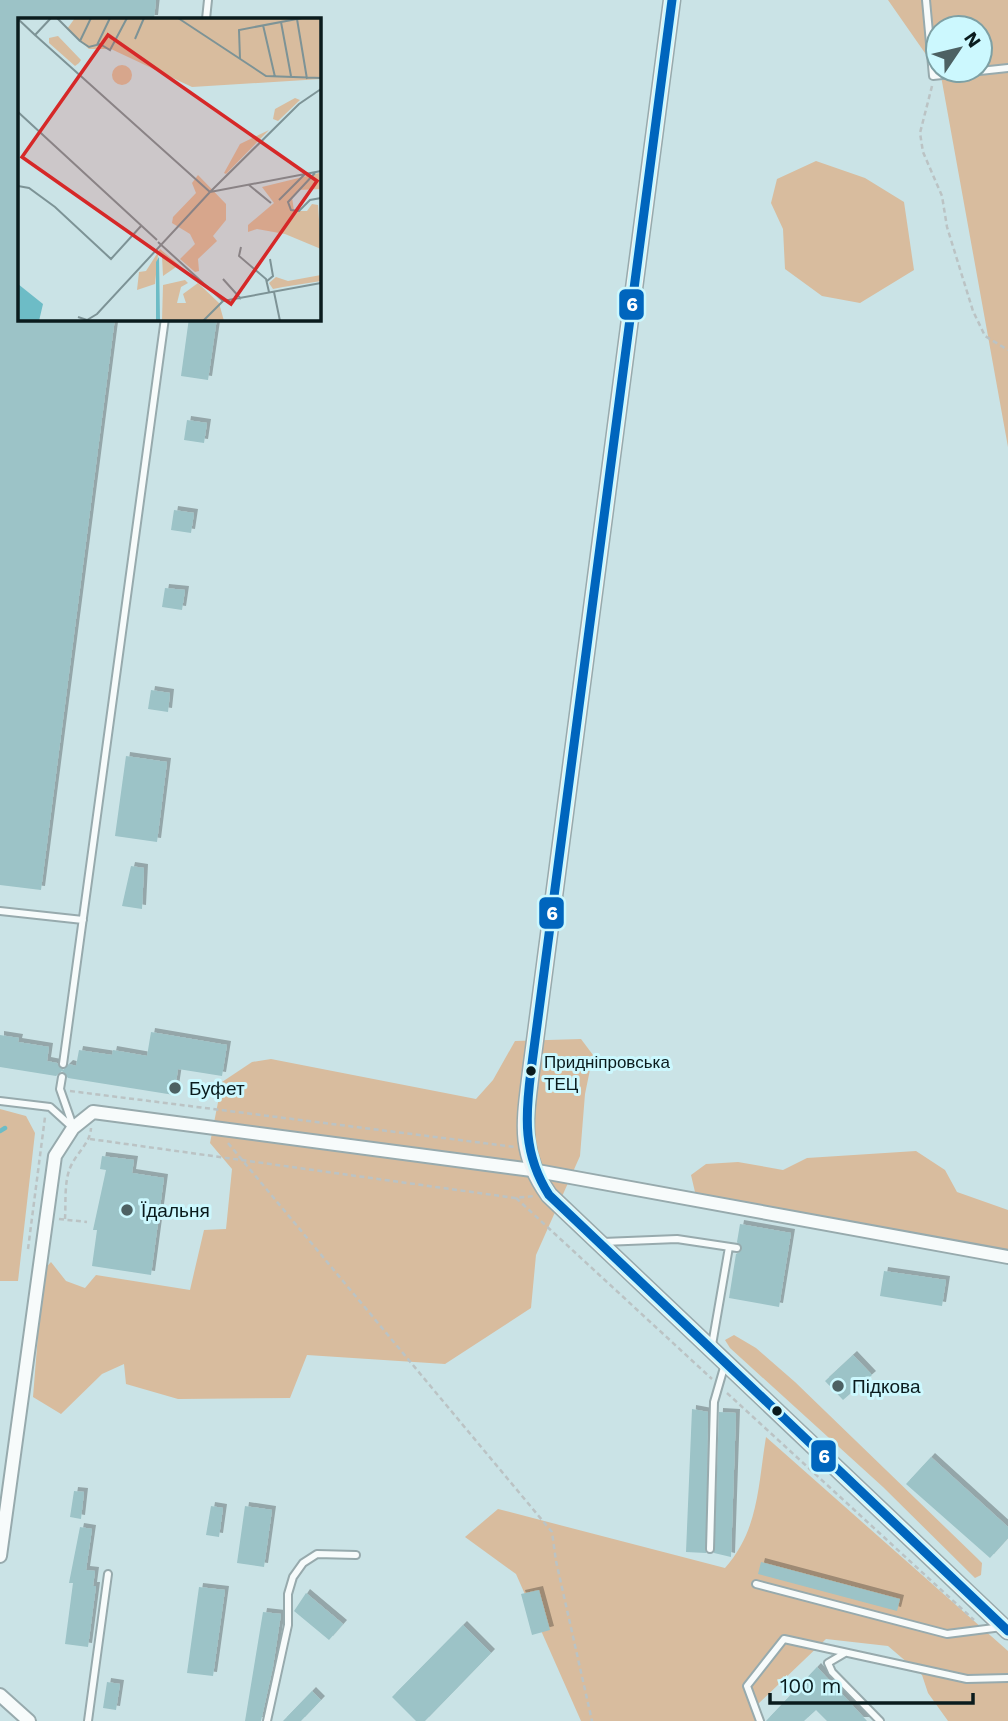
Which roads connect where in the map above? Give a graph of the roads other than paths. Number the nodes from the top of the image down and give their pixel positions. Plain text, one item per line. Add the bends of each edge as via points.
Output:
1 (208, 0) edge
2 (672, 0) edge
3 (926, 0) edge
4 (206, 18) edge
5 (1008, 68) edge
6 (165, 320) edge
7 (0, 911) edge
8 (83, 920) junction
9 (63, 1064) dead end
10 (62, 1077) dead end
11 (0, 1101) edge
12 (73, 1128) junction
13 (532, 1170) junction
14 (598, 1242) junction
15 (1008, 1256) edge
16 (711, 1349) junction
17 (725, 1362) junction
18 (709, 1549) dead end
19 (356, 1555) dead end
20 (0, 1556) edge
21 (108, 1574) dead end
22 (756, 1584) dead end
23 (1006, 1629) edge
24 (847, 1653) junction
25 (1008, 1678) edge
26 (0, 1695) edge
27 (29, 1721) edge
28 (88, 1721) edge
29 (267, 1721) edge
30 (761, 1721) edge
31 (880, 1721) edge

1 - 4 lane
2 - 13 street via 531,1071 524,1130
3 - 5 lane via 933,76
6 - 8 lane
7 - 8 lane
8 - 9 lane
10 - 12 lane via 60,1089
11 - 12 lane via 50,1107
12 - 13 street via 93,1112
12 - 20 street via 55,1156
13 - 14 street via 548,1195
13 - 15 street
14 - 16 street
14 - 16 lane via 677,1239 733,1247
16 - 17 street
17 - 18 lane via 714,1402
17 - 23 street
19 - 29 lane via 317,1554 293,1577 288,1625
21 - 28 lane
22 - 23 lane via 947,1634
24 - 25 lane via 967,1679
24 - 30 lane via 784,1639 747,1686
24 - 31 lane via 828,1663 832,1672
26 - 27 street

